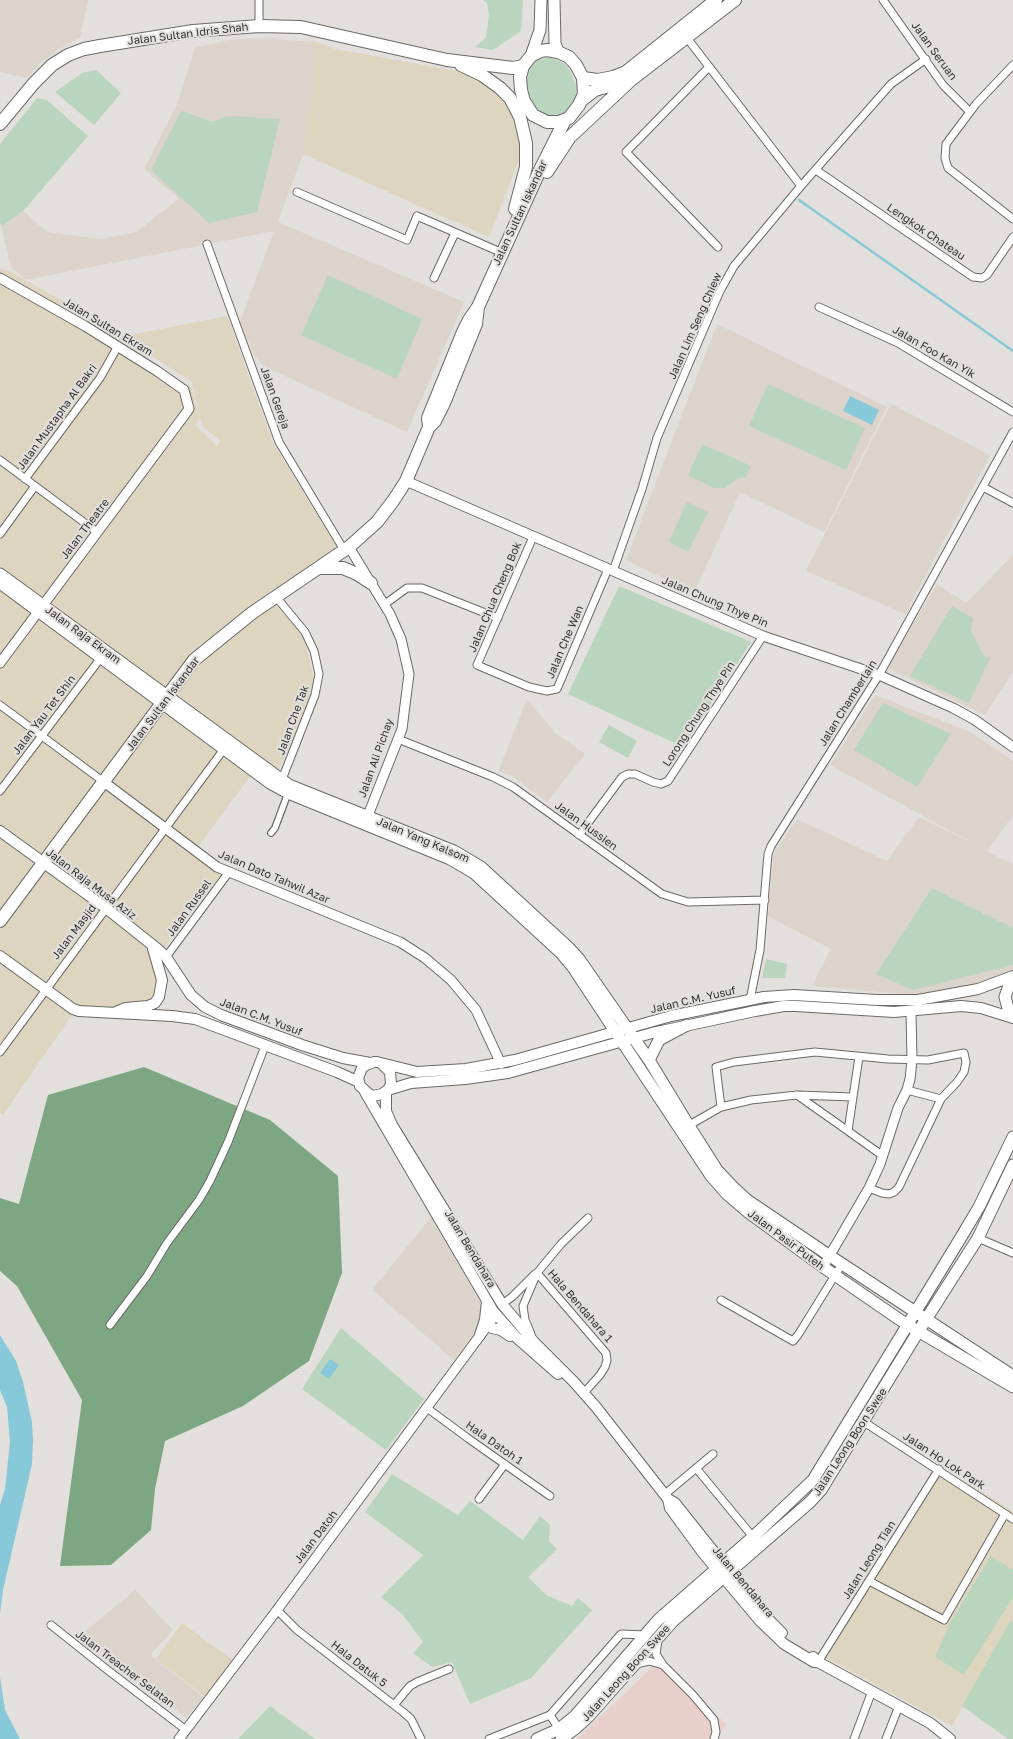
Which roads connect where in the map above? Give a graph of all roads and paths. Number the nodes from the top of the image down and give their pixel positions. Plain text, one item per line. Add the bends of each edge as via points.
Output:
1 (259, 0) edge
2 (541, 0) edge
3 (554, 0) edge
4 (716, 0) edge
5 (735, 0) edge
6 (883, 0) edge
7 (258, 26) junction
8 (301, 27) junction
9 (176, 34) junction
10 (687, 38) junction
11 (558, 52) junction
12 (531, 56) junction
13 (926, 59) junction
14 (447, 60) junction
15 (1013, 65) edge
16 (523, 66) junction
17 (709, 67) junction
18 (583, 78) junction
19 (631, 80) junction
20 (582, 100) junction
21 (970, 112) junction
22 (565, 120) junction
23 (0, 124) edge
24 (816, 170) junction
25 (801, 186) junction
26 (297, 192) dead end
27 (1013, 219) edge
28 (455, 232) junction
29 (1013, 237) edge
30 (207, 244) dead end
31 (718, 247) dead end
32 (498, 251) junction
33 (494, 271) junction
34 (0, 278) edge
35 (434, 278) dead end
36 (819, 307) dead end
37 (118, 346) junction
38 (189, 409) joint
39 (1013, 412) edge
40 (1013, 432) edge
41 (0, 460) edge
42 (25, 479) junction
43 (406, 481) junction
44 (35, 486) junction
45 (983, 487) junction
46 (1013, 503) edge
47 (97, 532) junction
48 (0, 534) edge
49 (533, 537) junction
50 (347, 549) junction
51 (318, 568) junction
52 (610, 570) junction
53 (0, 574) edge
54 (0, 583) edge
55 (372, 583) junction
56 (276, 598) junction
57 (385, 604) junction
58 (40, 609) junction
59 (498, 618) junction
60 (763, 636) junction
61 (103, 655) junction
62 (0, 663) edge
63 (477, 665) joint
64 (879, 675) junction
65 (164, 700) junction
66 (0, 704) edge
67 (42, 736) junction
68 (398, 739) junction
69 (1013, 746) edge
70 (224, 749) junction
71 (104, 782) junction
72 (283, 787) junction
73 (0, 791) edge
74 (366, 820) junction
75 (165, 829) junction
76 (0, 832) edge
77 (271, 833) dead end
78 (579, 835) junction
79 (43, 863) junction
80 (228, 872) junction
81 (503, 893) junction
82 (764, 900) junction
83 (106, 908) junction
84 (0, 921) edge
85 (152, 945) junction
86 (0, 956) edge
87 (166, 957) junction
88 (1013, 976) edge
89 (1013, 980) edge
90 (45, 990) junction
91 (750, 1000) junction
92 (116, 1012) junction
93 (911, 1012) junction
94 (1013, 1018) edge
95 (687, 1025) junction
96 (628, 1028) junction
97 (616, 1032) junction
98 (634, 1038) junction
99 (622, 1042) junction
100 (265, 1046) junction
101 (0, 1052) edge
102 (859, 1057) junction
103 (650, 1060) junction
104 (912, 1060) junction
105 (370, 1063) junction
106 (382, 1064) junction
107 (501, 1064) junction
108 (359, 1082) junction
109 (907, 1090) junction
110 (387, 1091) junction
111 (365, 1092) junction
112 (797, 1095) junction
113 (853, 1097) junction
114 (941, 1099) junction
115 (721, 1107) junction
116 (685, 1128) junction
117 (848, 1131) junction
118 (1013, 1137) edge
119 (401, 1147) junction
120 (883, 1156) junction
121 (1013, 1166) edge
122 (869, 1188) junction
123 (588, 1218) dead end
124 (978, 1238) junction
125 (1013, 1253) edge
126 (830, 1256) junction
127 (842, 1264) junction
128 (823, 1267) junction
129 (483, 1272) junction
130 (537, 1273) junction
131 (835, 1275) junction
132 (924, 1297) junction
133 (721, 1300) dead end
134 (897, 1300) junction
135 (487, 1301) junction
136 (938, 1301) junction
137 (502, 1304) junction
138 (889, 1312) junction
139 (914, 1312) junction
140 (498, 1316) junction
141 (926, 1319) junction
142 (906, 1324) junction
143 (110, 1325) dead end
144 (492, 1328) junction
145 (943, 1331) junction
146 (918, 1332) junction
147 (480, 1335) junction
148 (896, 1342) junction
149 (934, 1342) junction
150 (529, 1344) junction
151 (909, 1347) junction
152 (472, 1349) junction
153 (1013, 1376) edge
154 (1013, 1387) edge
155 (583, 1394) junction
156 (427, 1408) junction
157 (864, 1422) junction
158 (714, 1454) dead end
159 (505, 1464) junction
160 (696, 1468) junction
161 (939, 1469) junction
162 (550, 1496) dead end
163 (666, 1497) junction
164 (479, 1499) dead end
165 (1005, 1514) junction
166 (1013, 1519) edge
167 (753, 1537) junction
168 (723, 1571) junction
169 (869, 1581) junction
170 (277, 1610) junction
171 (51, 1624) dead end
172 (661, 1633) junction
173 (644, 1635) junction
174 (818, 1662) junction
175 (633, 1665) junction
176 (663, 1665) junction
177 (449, 1669) dead end
178 (872, 1691) junction
179 (394, 1705) junction
180 (899, 1706) junction
181 (550, 1715) junction
182 (186, 1730) junction
183 (560, 1734) edge
184 (179, 1739) edge
185 (421, 1739) edge
186 (489, 1739) edge
187 (537, 1739) edge
188 (714, 1739) edge
189 (854, 1739) edge
190 (886, 1739) edge
191 (950, 1739) edge

1 - 7 street
2 - 12 main road via 540,30
3 - 11 main road
4 - 18 highway via 626,72 598,80
5 - 10 highway
6 - 13 street, Jalan Seruan
7 - 8 highway, Jalan Sultan Idris Shah
7 - 9 highway, Jalan Sultan Idris Shah
8 - 9 highway via 287,34 264,33 202,38
8 - 14 highway, Jalan Sultan Idris Shah
9 - 23 highway, Jalan Sultan Idris Shah via 84,49 68,55 52,65 34,83
10 - 17 street
10 - 19 highway
11 - 12 highway via 541,51
11 - 18 highway via 573,61
12 - 16 highway
13 - 21 street, Jalan Seruan via 943,85
13 - 24 street, Jalan Lim Seng Chiew via 891,84
14 - 16 highway, Jalan Sultan Idris Shah via 513,68
14 - 32 highway via 482,75 500,88 514,104 523,126 527,151 526,174 511,222
15 - 21 street
16 - 22 highway via 520,77 521,90 529,111 547,122
17 - 25 street
17 - 31 street via 626,152
18 - 20 highway
19 - 20 highway via 595,90
19 - 33 highway via 583,123 557,154 507,252
20 - 22 highway via 573,114
21 - 27 street via 946,144 945,158 948,168
22 - 33 highway, Jalan Sultan Iskandar via 538,172
24 - 25 street, Jalan Lim Seng Chiew
24 - 29 street, Lengkok Chateau via 973,277 982,278 987,275
25 - 52 street, Jalan Lim Seng Chiew via 734,266 720,291 657,438 642,489
26 - 28 street via 407,240 417,216
28 - 32 street
28 - 35 street
30 - 50 street, Jalan Gereja via 279,442
32 - 33 highway
33 - 43 highway, Jalan Sultan Iskandar via 478,308 469,320 435,398 428,418 429,427
34 - 37 street, Jalan Sultan Ekram
36 - 39 street, Jalan Foo Kan Yik via 898,343
37 - 38 street, Jalan Sultan Ekram via 184,390
37 - 42 street, Jalan Mustapha Al Bakri via 100,378
38 - 47 street, Jalan Theatre
40 - 45 street, Jalan Chamberlain
41 - 42 street
42 - 44 street
43 - 49 street, Jalan Chung Thye Pin
43 - 50 highway, Jalan Sultan Iskandar via 377,522
44 - 47 street
44 - 48 street
45 - 46 street
45 - 64 street, Jalan Chamberlain
47 - 58 street, Jalan Theatre
49 - 52 street, Jalan Chung Thye Pin
49 - 59 street, Jalan Chua Cheng Bok
50 - 51 highway, Jalan Sultan Iskandar
50 - 55 street, Jalan Ali Pichay
51 - 55 highway via 343,568
51 - 56 highway, Jalan Sultan Iskandar
52 - 60 street, Jalan Chung Thye Pin
52 - 63 street, Jalan Che Wan via 557,689 530,687
53 - 58 main road, Jalan Raja Ekram
54 - 58 main road, Jalan Raja Ekram
55 - 57 street, Jalan Ali Pichay
56 - 65 highway, Jalan Sultan Iskandar via 252,613 200,654 188,666
56 - 72 street, Jalan Che Tak via 305,632 314,651 319,674 316,695
57 - 59 street via 408,588 422,588
57 - 68 street, Jalan Ali Pichay via 401,639 409,674 404,719
58 - 61 main road, Jalan Raja Ekram
58 - 62 street, Jalan Theatre
59 - 63 street, Jalan Chua Cheng Bok
60 - 64 street, Jalan Chung Thye Pin
60 - 78 street, Lorong Chung Thye Pin via 668,782 661,784 635,774 622,777
61 - 65 main road, Jalan Raja Ekram
61 - 67 street, Jalan Yau Tet Shin
64 - 69 street, Jalan Chung Thye Pin via 975,720
64 - 82 street, Jalan Chamberlain via 771,846
65 - 70 main road, Jalan Yang Kalsom
65 - 71 highway, Jalan Sultan Iskandar
65 - 72 main road, Jalan Yang Kalsom
66 - 67 street, Jalan Dato Tahwil Azar
67 - 71 street, Jalan Dato Tahwil Azar
67 - 73 street, Jalan Yau Tet Shin
68 - 74 street, Jalan Ali Pichay
68 - 78 street, Jalan Hussien via 513,787
70 - 72 main road, Jalan Yang Kalsom
70 - 75 street, Jalan Masjid
71 - 75 street, Jalan Dato Tahwil Azar
71 - 79 highway, Jalan Sultan Iskandar
72 - 74 main road, Jalan Yang Kalsom via 299,790
72 - 77 street via 275,828
74 - 81 main road, Jalan Yang Kalsom via 464,856 481,867
75 - 80 street, Jalan Dato Tahwil Azar via 207,861
75 - 83 street, Jalan Masjid
76 - 79 main road, Jalan Raja Musa Aziz
78 - 82 street, Jalan Hussien via 653,889 672,898 701,903
79 - 83 main road, Jalan Raja Musa Aziz
79 - 84 highway, Jalan Sultan Iskandar
80 - 87 street, Jalan Russel
80 - 107 street, Jalan Dato Tahwil Azar via 400,942 425,958 451,980 476,1010
81 - 96 main road, Jalan Yang Kalsom via 575,955
81 - 97 main road, Jalan Yang Kalsom via 572,966
82 - 91 street, Jalan Chamberlain via 761,948
83 - 85 main road, Jalan Raja Musa Aziz
83 - 90 street, Jalan Masjid
85 - 87 main road, Jalan Raja Musa Aziz
85 - 92 main road via 162,980 160,997 148,1006 125,1008
86 - 90 main road
87 - 105 main road, Jalan C.M. Yusuf via 192,995 211,1011 302,1045 343,1058
88 - 91 main road, Jalan C.M. Yusuf via 978,988 918,1000 794,995
89 - 94 main road via 1005,997
90 - 92 main road via 73,1009
90 - 101 street, Jalan Masjid
91 - 96 main road, Jalan C.M. Yusuf
92 - 100 main road via 124,1015 153,1015 195,1020
93 - 94 main road via 961,1006 994,1011
93 - 95 main road via 784,1006
93 - 104 street
95 - 98 main road
95 - 103 main road via 658,1040
96 - 97 main road, Jalan C.M. Yusuf
96 - 98 main road, Jalan Yang Kalsom
97 - 98 main road
97 - 99 main road, Jalan Pasir Puteh
97 - 107 main road, Jalan C.M. Yusuf
98 - 99 main road
98 - 103 main road, Jalan Pasir Puteh
99 - 110 main road via 508,1073 411,1083
99 - 116 main road, Jalan Pasir Puteh
100 - 108 main road
100 - 143 street via 210,1181
102 - 104 street
102 - 113 street
102 - 115 street via 815,1052 734,1062 716,1068
103 - 116 main road, Jalan Pasir Puteh
104 - 109 street
104 - 114 street via 928,1060 964,1053 964,1072
105 - 106 main road
105 - 108 main road via 362,1068
106 - 107 main road, Jalan C.M. Yusuf via 426,1072
106 - 110 main road via 392,1078
108 - 111 main road
109 - 114 street
109 - 120 street via 898,1108
110 - 111 main road via 373,1096
110 - 119 main road, Jalan Bendahara via 386,1105 389,1118
111 - 119 main road, Jalan Bendahara
112 - 113 street
112 - 115 street via 751,1100
112 - 117 street
113 - 117 street
114 - 122 street via 899,1187 888,1194
115 - 116 street
116 - 126 main road, Jalan Pasir Puteh via 717,1170 747,1200
116 - 128 main road, Jalan Pasir Puteh via 711,1176 727,1194
117 - 120 street
118 - 132 main road, Jalan Leong Boon Swee via 979,1207
119 - 129 main road, Jalan Bendahara
119 - 135 main road, Jalan Bendahara
120 - 122 street
121 - 124 main road, Jalan Leong Boon Swee
122 - 126 street
123 - 130 street via 560,1244
124 - 125 street
124 - 136 main road, Jalan Leong Boon Swee
126 - 127 main road, Jalan Pasir Puteh
126 - 128 street
127 - 131 street
127 - 134 main road, Jalan Pasir Puteh
128 - 131 main road, Jalan Pasir Puteh
129 - 137 main road, Jalan Bendahara
129 - 140 main road via 489,1292 498,1307
130 - 137 street
130 - 150 street via 524,1306
130 - 155 street, Hala Bendahara 1 via 606,1353 605,1367
131 - 133 street via 793,1341
131 - 138 main road, Jalan Pasir Puteh
132 - 134 main road via 914,1302
132 - 139 main road, Jalan Leong Boon Swee
134 - 139 main road, Jalan Pasir Puteh
135 - 140 main road, Jalan Bendahara
135 - 147 main road
136 - 141 main road, Jalan Leong Boon Swee
136 - 145 main road via 935,1312
137 - 150 main road, Jalan Bendahara
138 - 142 main road, Jalan Pasir Puteh
138 - 148 main road via 898,1330
139 - 141 main road, Jalan Pasir Puteh
139 - 142 main road, Jalan Leong Boon Swee
140 - 144 street, Jalan Datoh
140 - 147 street, Jalan Datoh
140 - 150 main road via 505,1316
141 - 145 main road, Jalan Pasir Puteh
141 - 146 main road, Jalan Leong Boon Swee
142 - 146 main road, Jalan Pasir Puteh
142 - 148 main road, Jalan Leong Boon Swee
144 - 150 main road
144 - 152 street, Jalan Datoh
145 - 153 main road, Jalan Pasir Puteh
146 - 149 main road, Jalan Pasir Puteh
146 - 151 main road, Jalan Leong Boon Swee
147 - 152 street, Jalan Datoh
148 - 167 main road, Jalan Leong Boon Swee via 813,1480
149 - 151 main road via 917,1342
149 - 154 main road, Jalan Pasir Puteh
150 - 155 main road, Jalan Bendahara via 574,1382
151 - 157 main road, Jalan Leong Boon Swee
152 - 156 street, Jalan Datoh
155 - 163 main road, Jalan Bendahara
156 - 159 street, Hala Datoh 1
156 - 170 street, Jalan Datoh
157 - 161 street, Jalan Ho Lok Park
157 - 168 main road, Jalan Leong Boon Swee via 821,1490 810,1502
158 - 160 street
159 - 162 street, Hala Datoh 1
159 - 164 street
160 - 163 street
160 - 167 street
161 - 165 street, Jalan Ho Lok Park
161 - 169 street, Jalan Leong Tian
163 - 168 main road, Jalan Bendahara via 675,1503
165 - 166 street, Jalan Ho Lok Park
165 - 169 street via 944,1620
167 - 168 main road, Jalan Leong Boon Swee
168 - 172 main road, Jalan Leong Boon Swee
168 - 173 main road, Jalan Leong Boon Swee via 658,1620
168 - 174 main road, Jalan Bendahara via 777,1629
169 - 174 street, Jalan Leong Tian
170 - 179 street, Hala Datuk 5 via 297,1630
170 - 182 street, Jalan Datoh
171 - 182 street, Jalan Treacher Selatan
172 - 175 main road, Jalan Leong Boon Swee
172 - 176 street via 656,1654
173 - 181 street, Jalan Leong Boon Swee via 621,1634
173 - 183 main road, Jalan Leong Boon Swee
174 - 178 main road, Jalan Bendahara
175 - 176 street via 649,1661
175 - 183 main road, Jalan Leong Boon Swee via 588,1717 576,1728
176 - 188 street via 714,1720
177 - 179 street via 410,1686
178 - 180 main road, Jalan Bendahara
178 - 189 street
179 - 185 street, Hala Datuk 5 via 411,1719
180 - 190 street
180 - 191 main road, Jalan Bendahara via 930,1723
181 - 183 street
181 - 186 street, Jalan Leong Boon Swee
182 - 184 street, Jalan Datoh
183 - 187 main road, Jalan Leong Boon Swee

